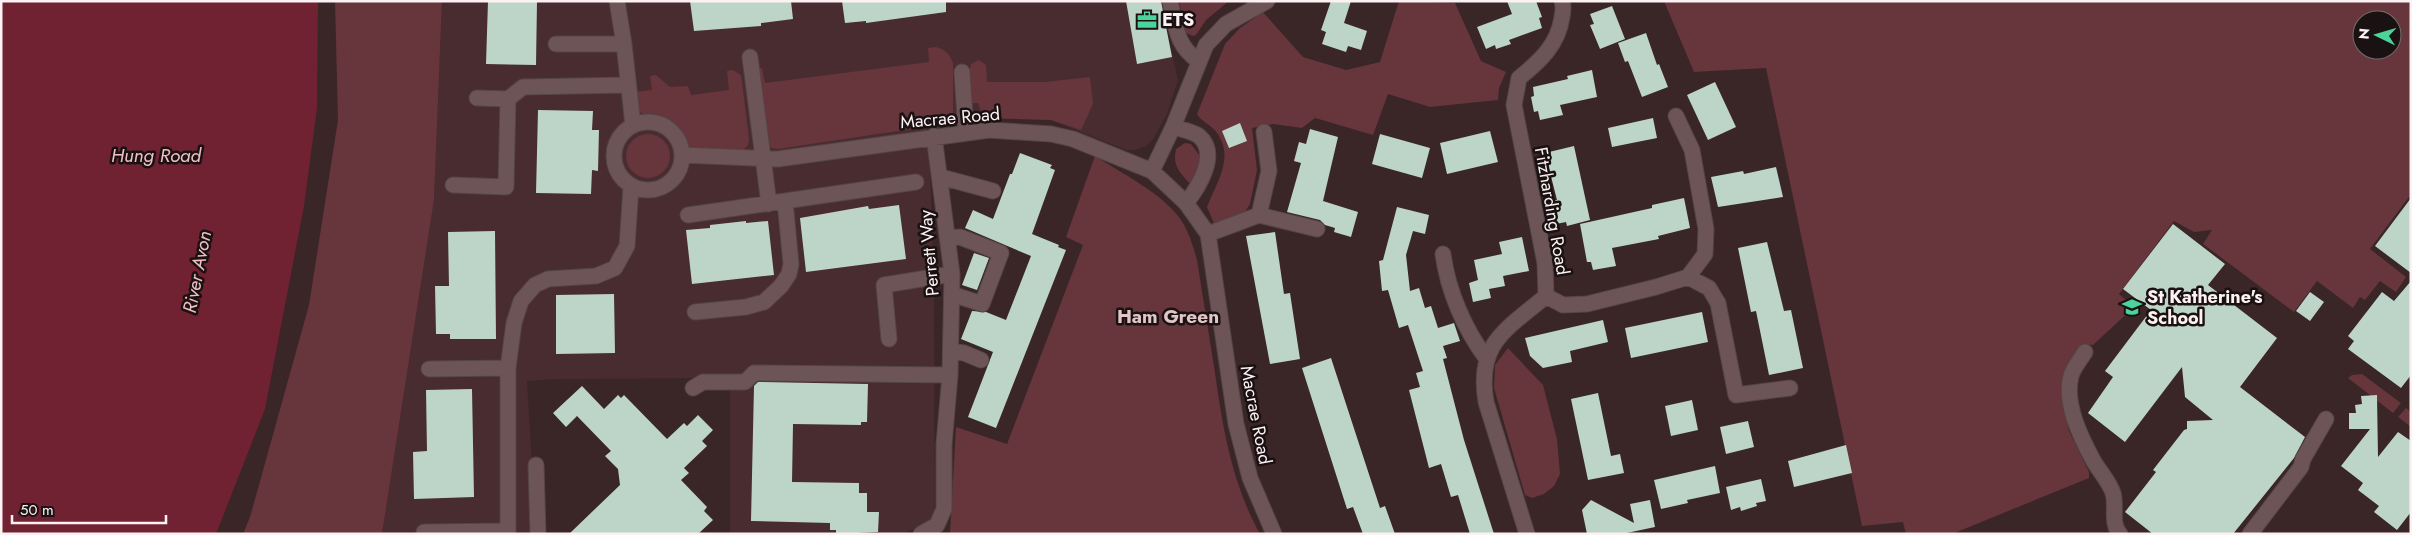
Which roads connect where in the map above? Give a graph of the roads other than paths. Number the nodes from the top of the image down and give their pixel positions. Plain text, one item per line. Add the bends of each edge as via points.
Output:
1 (616, 1) edge
2 (1170, 1) edge
3 (1266, 1) edge
4 (1562, 1) edge
5 (556, 44) dead end
6 (624, 44) junction
7 (750, 58) dead end
8 (1199, 62) junction
9 (962, 72) dead end
10 (628, 85) junction
11 (478, 98) dead end
12 (508, 99) junction
13 (1676, 116) dead end
14 (633, 125) junction
15 (1173, 127) junction
16 (966, 132) junction
17 (1264, 132) dead end
18 (934, 136) junction
19 (682, 156) junction
20 (763, 160) junction
21 (1152, 172) junction
22 (941, 177) junction
23 (916, 182) dead end
24 (453, 185) dead end
25 (631, 186) junction
26 (993, 191) dead end
27 (785, 201) junction
28 (1186, 202) junction
29 (769, 204) junction
30 (688, 215) dead end
31 (1259, 215) junction
32 (1317, 229) dead end
33 (1208, 234) junction
34 (948, 238) junction
35 (1442, 254) dead end
36 (952, 274) junction
37 (1688, 277) junction
38 (952, 294) junction
39 (1546, 296) junction
40 (696, 312) dead end
41 (889, 339) dead end
42 (951, 351) junction
43 (2085, 352) dead end
44 (1486, 358) junction
45 (981, 360) dead end
46 (508, 368) junction
47 (429, 369) dead end
48 (950, 371) junction
49 (692, 388) dead end
50 (1790, 388) dead end
51 (2326, 419) dead end
52 (536, 465) dead end
53 (424, 532) dead end
54 (508, 532) edge
55 (538, 534) edge
56 (921, 534) edge
57 (1274, 534) edge
58 (1527, 534) edge
59 (2120, 534) edge
60 (2250, 534) edge

1 - 6 street
2 - 8 street via 1186,53
3 - 8 street via 1213,35
4 - 39 street, Fitzharding Road via 1560,32 1542,59 1519,78 1514,105 1545,263
5 - 6 street
6 - 10 street
7 - 20 street
8 - 15 street
9 - 16 street
10 - 12 street via 523,87
10 - 14 street
11 - 12 street
12 - 24 street via 506,187
13 - 37 street via 1692,150 1706,228 1705,254
14 - 19 street via 655,122 666,127 680,144
14 - 25 street via 622,132 613,155 621,179
15 - 21 street
15 - 28 street via 1199,136 1205,145 1206,168
16 - 18 street, Macrae Road
16 - 21 street, Macrae Road via 988,130 1051,134 1074,139
17 - 31 street via 1269,171
18 - 20 street, Macrae Road
18 - 22 street, Perrett Way
19 - 20 street, Macrae Road
19 - 25 street via 675,178 666,186 654,190
20 - 29 street
21 - 28 street, Macrae Road
22 - 26 street
22 - 34 street, Perrett Way
23 - 27 street
25 - 46 street via 627,246 615,268 596,276 548,279 535,285 521,301 514,323
27 - 29 street
27 - 40 street via 791,264 781,286 764,302
28 - 33 street, Macrae Road
29 - 30 street
31 - 32 street
31 - 33 street
33 - 57 street, Macrae Road via 1236,424 1250,478
34 - 36 street, Perrett Way
34 - 38 street via 960,237 1001,253 982,304
35 - 44 street via 1446,278 1472,339
36 - 38 street, Perrett Way
36 - 41 street via 884,285
37 - 39 street via 1587,304 1563,305
37 - 50 street via 1709,288 1718,303 1736,395
38 - 42 street, Perrett Way
39 - 44 street, Fitzharding Road via 1494,343
42 - 45 street via 964,352
42 - 48 street, Perrett Way
43 - 59 street via 2071,375 2076,426 2112,492 2114,520
44 - 58 street, Fitzharding Road via 1482,380 1486,402
46 - 47 street
46 - 54 street
48 - 49 street via 754,373 745,382 703,382
48 - 56 street, Perrett Way via 944,444 944,509 937,525
51 - 60 street via 2301,467
52 - 55 street
53 - 54 street

